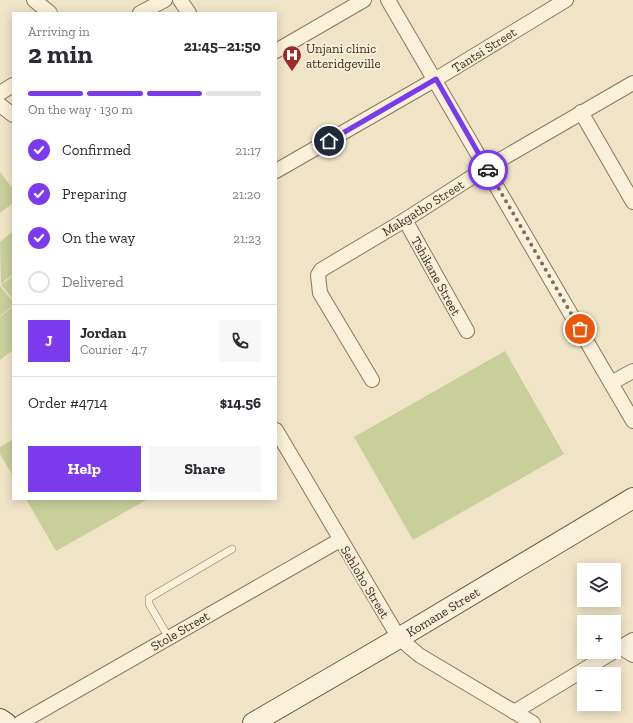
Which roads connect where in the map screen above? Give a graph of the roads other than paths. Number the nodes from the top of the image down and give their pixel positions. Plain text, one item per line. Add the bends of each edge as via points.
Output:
1 (34, 0) edge
2 (165, 0) edge
3 (180, 0) edge
4 (364, 0) edge
5 (388, 0) edge
6 (566, 0) edge
7 (49, 12) edge
8 (142, 12) edge
9 (188, 12) edge
10 (277, 50) edge
11 (436, 79) junction
12 (633, 83) edge
13 (12, 86) edge
14 (0, 93) edge
15 (0, 105) edge
16 (581, 112) junction
17 (12, 115) edge
18 (486, 168) junction
19 (277, 170) edge
20 (633, 202) edge
21 (405, 220) junction
22 (467, 331) dead end
23 (633, 371) edge
24 (372, 380) dead end
25 (611, 383) junction
26 (633, 421) edge
27 (277, 432) edge
28 (633, 498) edge
29 (340, 540) junction
30 (232, 549) dead end
31 (169, 638) junction
32 (399, 638) junction
33 (633, 640) edge
34 (621, 647) edge
35 (621, 651) edge
36 (633, 655) edge
37 (601, 659) edge
38 (514, 712) junction
39 (0, 719) edge
40 (6, 723) edge
41 (20, 723) edge
42 (252, 723) edge
43 (533, 723) edge

1 - 7 street
2 - 8 street
3 - 9 street
4 - 10 street
5 - 11 street
6 - 11 street, Tantsi Street
11 - 18 street
11 - 19 street, Tantsi Street
12 - 16 street, Makgatho Street
13 - 14 street
15 - 17 street
16 - 18 street, Makgatho Street
16 - 20 street
18 - 21 street, Makgatho Street
18 - 25 street
21 - 22 street, Tshikane Street
21 - 24 street, Makgatho Street via 326,265 318,275 320,293
23 - 25 street
25 - 26 street
27 - 29 street, Sehloho Street
28 - 32 street, Komane Street
29 - 31 street, Stole Street
29 - 32 street, Sehloho Street
30 - 31 lane via 149,598 149,604
31 - 41 street, Stole Street
32 - 38 street, Sehloho Street via 418,655
32 - 42 street, Komane Street
33 - 34 street
35 - 36 street
37 - 38 street
38 - 43 street, Sehloho Street
39 - 40 street

